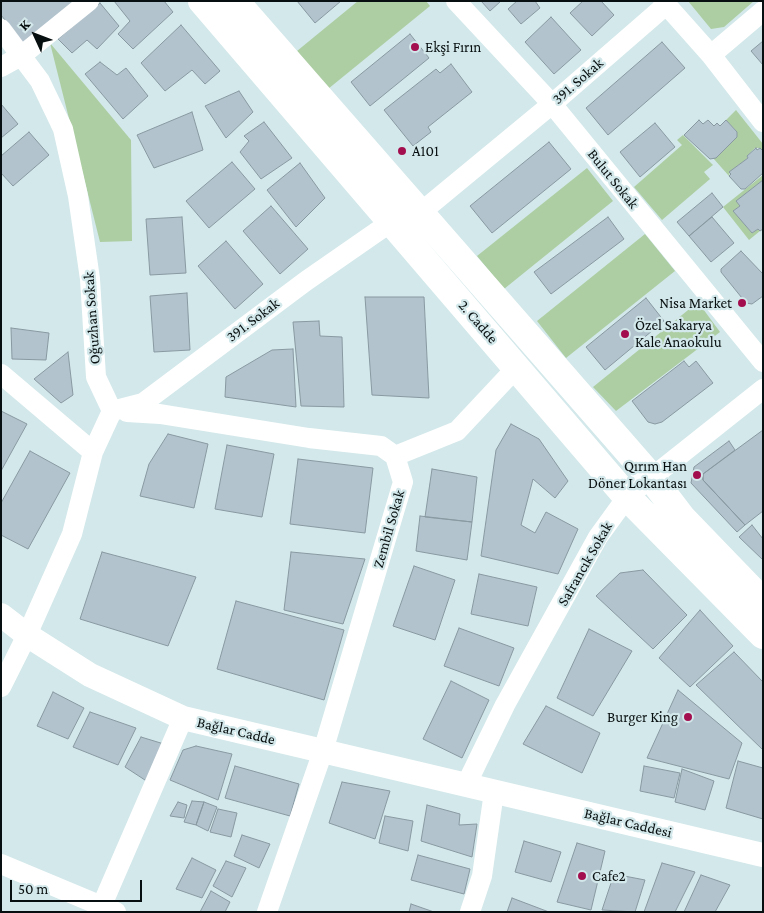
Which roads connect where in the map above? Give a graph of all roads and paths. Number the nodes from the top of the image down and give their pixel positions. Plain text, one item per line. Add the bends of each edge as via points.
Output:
1 (89, 1) edge
2 (202, 1) edge
3 (235, 1) edge
4 (456, 1) edge
5 (665, 3) edge
6 (763, 11) edge
7 (1, 29) edge
8 (711, 55) junction
9 (21, 56) junction
10 (1, 68) edge
11 (552, 104) junction
12 (763, 122) edge
13 (420, 213) junction
14 (391, 222) junction
15 (763, 362) edge
16 (517, 367) junction
17 (1, 374) edge
18 (763, 389) edge
19 (112, 411) junction
20 (94, 452) junction
21 (395, 456) junction
22 (650, 476) junction
23 (627, 497) junction
24 (763, 602) edge
25 (1, 615) edge
26 (27, 635) junction
27 (763, 635) edge
28 (1, 686) edge
29 (183, 718) junction
30 (323, 751) junction
31 (466, 785) junction
32 (494, 792) junction
33 (763, 854) edge
34 (1, 864) edge
35 (106, 910) edge
36 (267, 912) edge
37 (470, 912) edge

1 - 9 street
2 - 14 main road, 2. Cadde
3 - 13 main road, 2. Cadde
4 - 11 street, Bulut Sokak
5 - 8 street
5 - 11 street, 391. Sokak
6 - 8 street
7 - 9 street, Oğuzhan Sokak
8 - 12 street
9 - 10 street
9 - 19 street, Oğuzhan Sokak via 40,81 62,128 78,196 90,279 96,377
11 - 13 street, 391. Sokak
11 - 15 street, Bulut Sokak
13 - 22 main road, 2. Cadde
14 - 16 main road, 2. Cadde
14 - 19 street, 391. Sokak via 298,286 143,403
16 - 21 street via 457,431
16 - 23 main road, 2. Cadde
17 - 20 street
18 - 22 street, Safrancık Sokak
19 - 20 street
19 - 21 street via 160,414 381,446
20 - 26 street via 72,534
21 - 30 street, Zembil Sokak via 403,482
22 - 23 street, Safrancık Sokak
22 - 24 main road, 2. Cadde via 682,518
23 - 27 main road, 2. Cadde
23 - 31 street, Safrancık Sokak via 593,546 505,705
25 - 26 street, Bağlar Cadde
26 - 28 street
26 - 29 street, Bağlar Cadde via 90,676
29 - 30 street, Bağlar Cadde
29 - 35 street
30 - 31 street, Bağlar Cadde
30 - 36 street, Zembil Sokak
31 - 32 street, Bağlar Cadde
32 - 33 street, Bağlar Caddesi
32 - 37 street via 482,876
34 - 35 street

